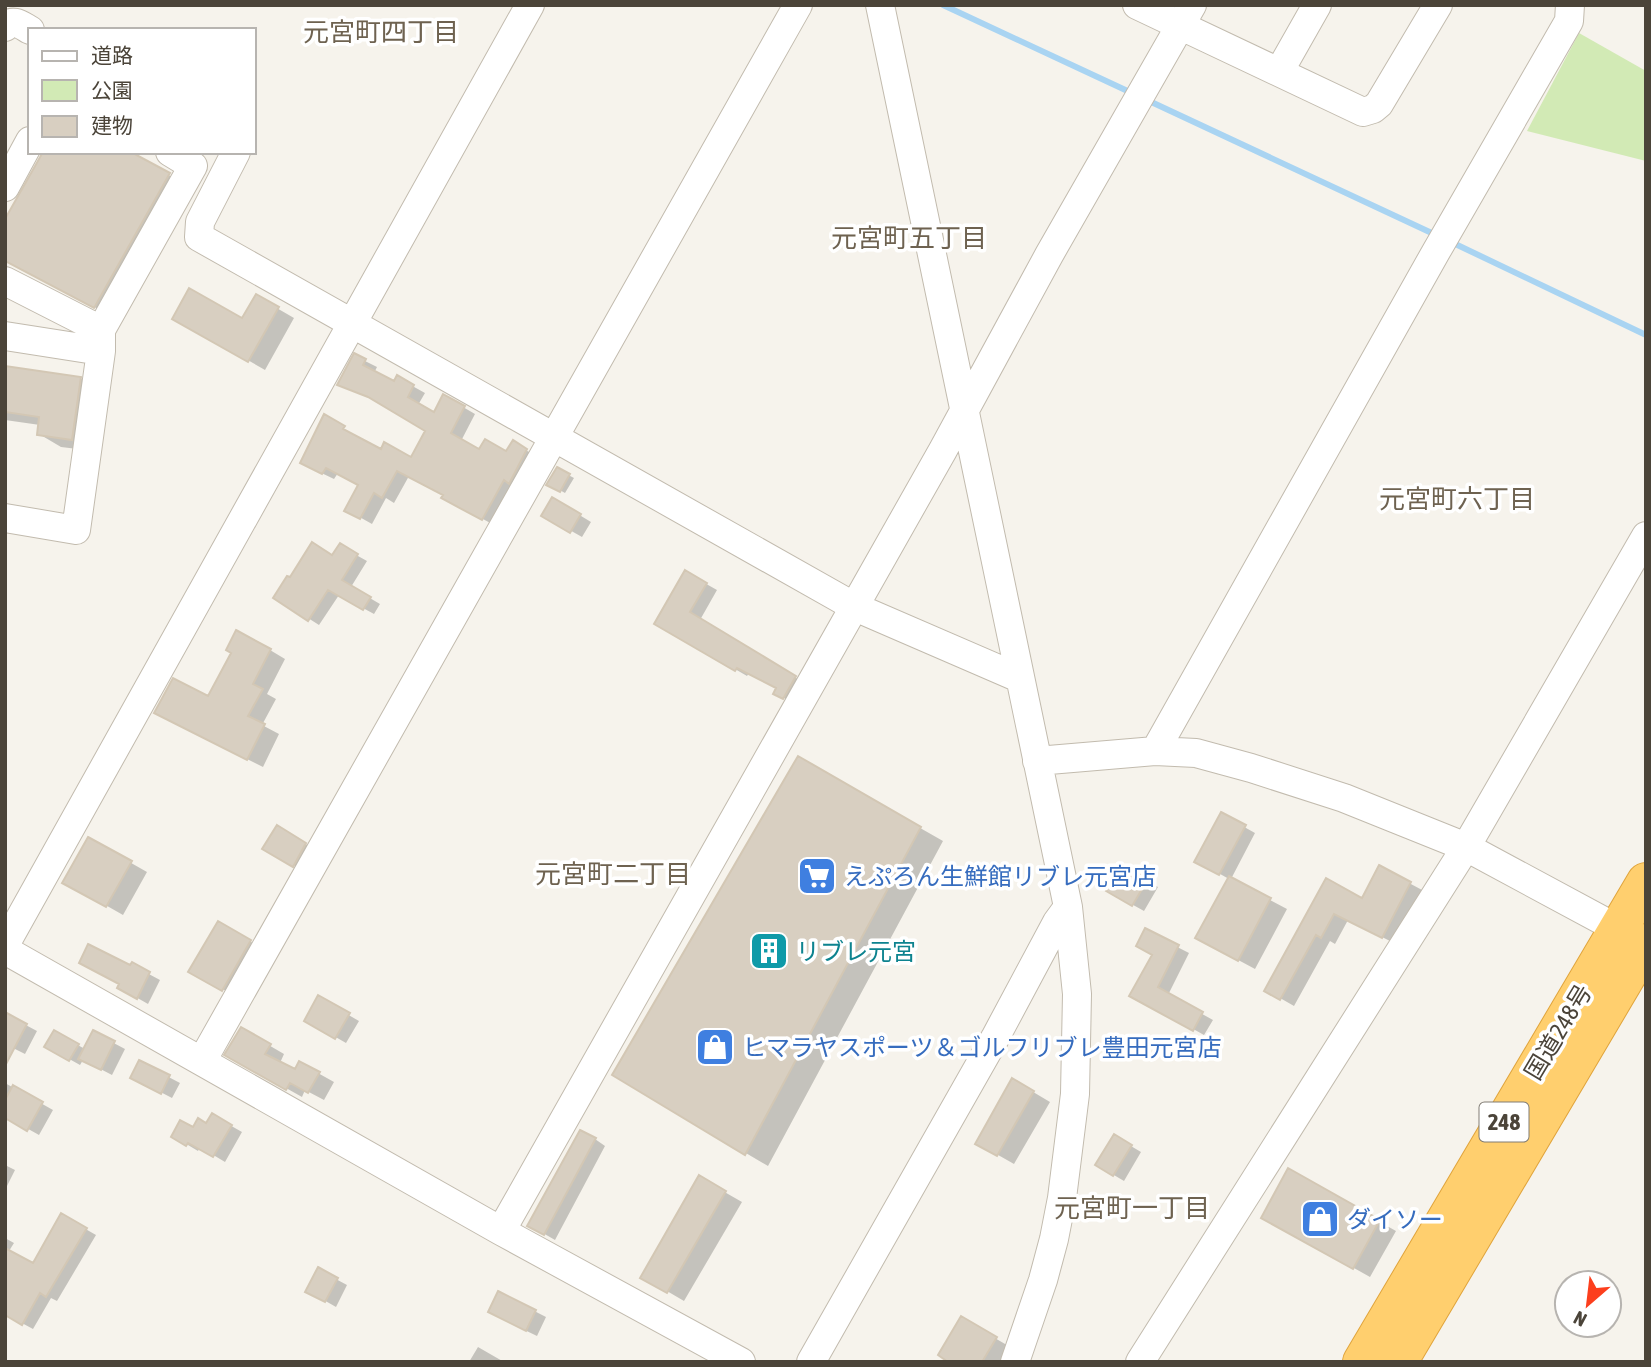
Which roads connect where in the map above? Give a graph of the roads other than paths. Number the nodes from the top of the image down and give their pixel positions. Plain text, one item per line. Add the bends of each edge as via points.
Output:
1 (530, 5) edge
2 (798, 5) edge
3 (880, 5) edge
4 (1137, 5) edge
5 (1317, 5) edge
6 (1438, 5) edge
7 (1570, 5) edge
8 (1186, 16) edge
9 (5, 27) edge
10 (28, 29) edge
11 (1279, 72) junction
12 (28, 145) edge
13 (173, 154) edge
14 (235, 154) edge
15 (5, 187) edge
16 (5, 281) edge
17 (352, 322) junction
18 (5, 336) edge
19 (101, 340) junction
20 (964, 407) junction
21 (553, 438) junction
22 (5, 518) edge
23 (1646, 536) edge
24 (855, 607) junction
25 (1019, 678) junction
26 (1155, 751) junction
27 (1037, 761) junction
28 (1466, 847) junction
29 (1646, 882) edge
30 (1068, 907) junction
31 (1639, 940) edge
32 (5, 947) edge
33 (202, 1060) junction
34 (501, 1231) junction
35 (741, 1362) edge
36 (811, 1362) edge
37 (1015, 1362) edge
38 (1140, 1362) edge
39 (1362, 1362) edge
40 (1398, 1362) edge

1 - 17 street
2 - 21 street
3 - 20 street
4 - 8 street
5 - 11 street
6 - 11 street via 1373,109 1363,112
7 - 26 street via 1569,21
8 - 11 street
8 - 20 street
9 - 10 street via 15,22
12 - 15 street
13 - 19 street via 193,166
14 - 17 street via 200,222 199,237
16 - 19 street
17 - 21 street
17 - 32 street
18 - 19 street
19 - 22 street via 76,530
20 - 24 street
20 - 25 street
21 - 24 street
21 - 33 street
23 - 28 street
24 - 25 street
24 - 34 street
25 - 27 street
26 - 27 street
26 - 28 street via 1196,753 1251,768 1344,798
27 - 30 street
28 - 31 street
28 - 38 street
29 - 31 highway, 国道248号 / 248
30 - 36 street
30 - 37 street via 1077,994 1075,1094 1054,1239
31 - 39 highway, 国道248号 / 248
31 - 40 highway, 国道248号 / 248
32 - 33 street
33 - 34 street
34 - 35 street

